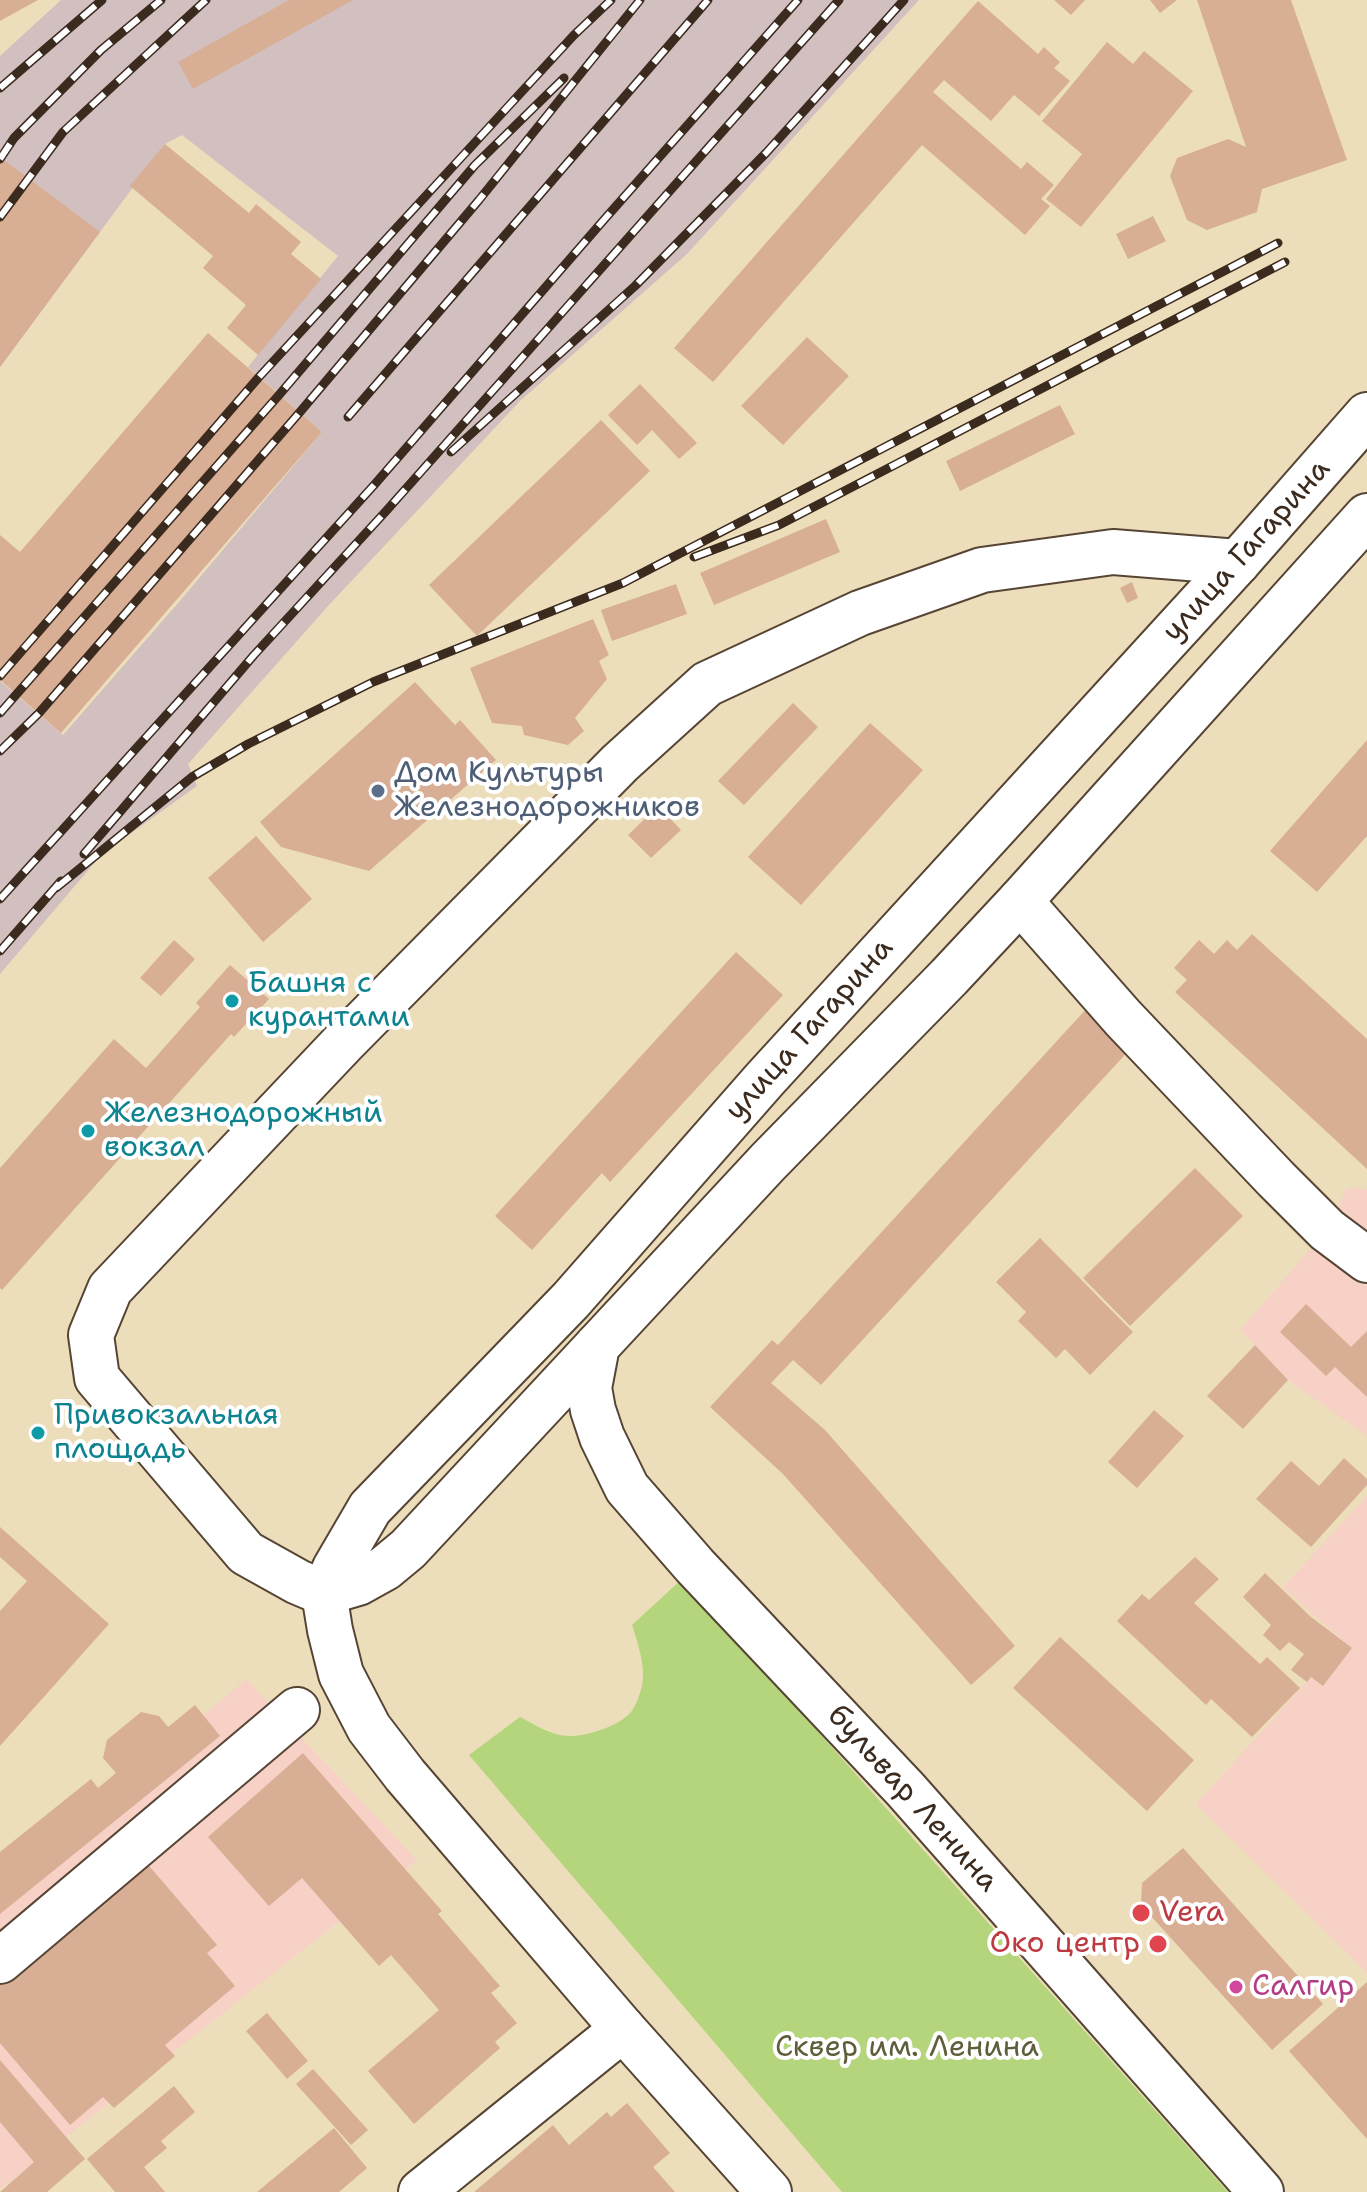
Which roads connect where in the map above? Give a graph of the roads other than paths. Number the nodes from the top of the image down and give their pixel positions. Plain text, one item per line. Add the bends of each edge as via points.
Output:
1 (1367, 415) edge
2 (1367, 516) edge
3 (1238, 562) junction
4 (1020, 901) junction
5 (1367, 1260) edge
6 (597, 1346) junction
7 (324, 1593) junction
8 (297, 1710) dead end
9 (0, 1961) edge
10 (623, 2029) junction
11 (421, 2192) edge
12 (769, 2192) edge
13 (1261, 2192) edge

1 - 3 main road, улица Гагарина
2 - 4 main road, улица Гагарина
3 - 7 main road, улица Гагарина via 559,1312 370,1508
3 - 7 main road via 1113,552 982,570 860,613 707,684 620,763 358,1028 110,1289 91,1335 97,1378 246,1553
4 - 5 main road via 1276,1179 1327,1230
4 - 6 main road, улица Гагарина
6 - 7 main road, улица Гагарина via 408,1549 358,1583
6 - 13 main road, бульвар Ленина via 589,1388 593,1410 627,1488 906,1790
7 - 10 main road via 341,1674 369,1728
8 - 9 main road
10 - 11 main road
10 - 12 main road

